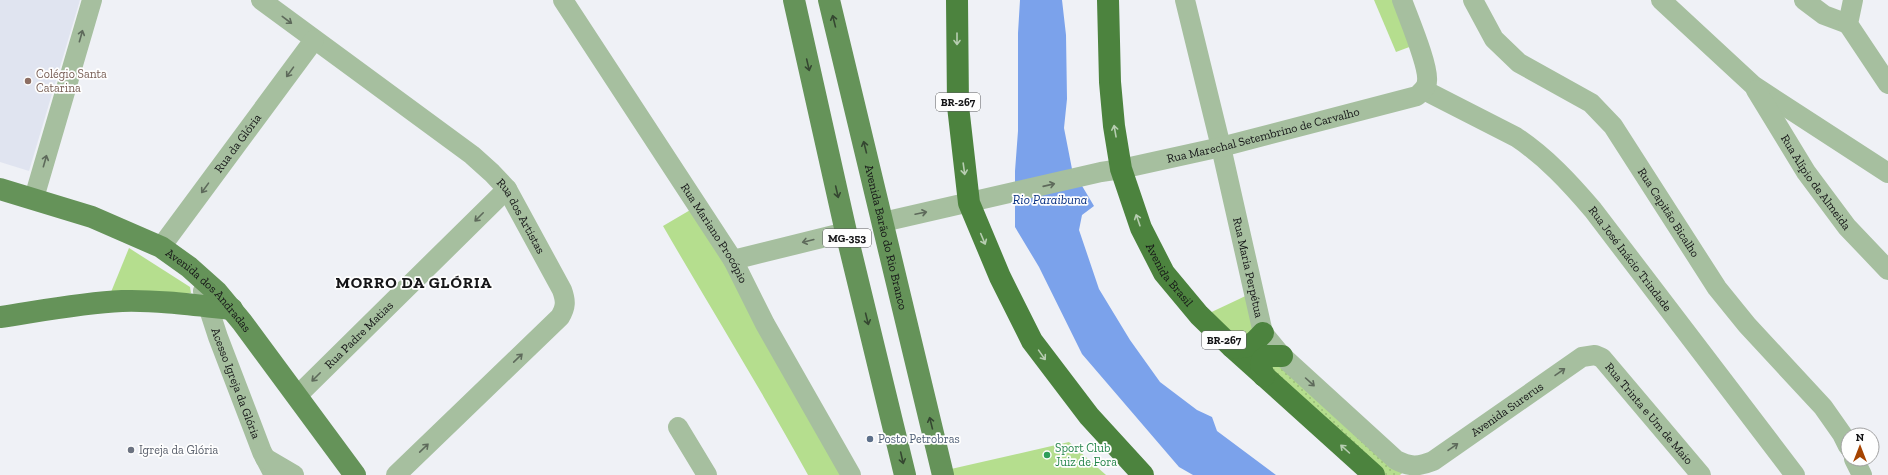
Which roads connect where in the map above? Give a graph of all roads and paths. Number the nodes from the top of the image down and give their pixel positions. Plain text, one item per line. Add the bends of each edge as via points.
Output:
1 (92, 0) edge
2 (261, 0) edge
3 (563, 0) edge
4 (794, 0) edge
5 (829, 0) edge
6 (957, 0) edge
7 (1108, 0) edge
8 (1185, 0) edge
9 (1402, 0) edge
10 (1474, 0) edge
11 (1661, 0) edge
12 (1804, 0) edge
13 (1853, 0) edge
14 (1848, 24) junction
15 (314, 40) junction
16 (1888, 84) edge
17 (1754, 86) junction
18 (1424, 90) junction
19 (1221, 147) junction
20 (1111, 171) junction
21 (1888, 173) edge
22 (0, 189) edge
23 (507, 189) junction
24 (34, 198) junction
25 (976, 202) junction
26 (883, 222) junction
27 (846, 232) junction
28 (161, 247) junction
29 (733, 260) junction
30 (1888, 270) edge
31 (197, 276) junction
32 (208, 306) junction
33 (232, 309) junction
34 (0, 317) edge
35 (1263, 333) junction
36 (1232, 347) junction
37 (1595, 355) joint
38 (1271, 363) junction
39 (297, 396) junction
40 (678, 427) dead end
41 (1840, 431) edge
42 (270, 466) edge
43 (294, 475) edge
44 (355, 475) edge
45 (396, 475) edge
46 (707, 475) edge
47 (851, 475) edge
48 (906, 475) edge
49 (943, 475) edge
50 (1143, 475) edge
51 (1374, 475) edge
52 (1701, 475) edge
53 (1795, 475) edge

24 -> 1 street
2 -> 15 street, Rua dos Artistas
3 - 29 street, Rua Mariano Procópio
4 -> 27 main road, MG-353
26 -> 5 main road, Avenida Barão do Rio Branco
6 -> 25 highway, BR-267 via 958,106
20 -> 7 highway, Avenida Brasil / BR-267 via 1114,126
8 - 19 street, Rua Maria Perpétua
9 - 18 street via 1425,67 1428,82
10 - 41 street, Rua Capitão Bicalho via 1494,39 1519,63 1591,103 1613,126 1717,288 1747,325 1823,407
11 - 17 street
12 - 14 street via 1824,15
13 - 14 street
14 - 16 street
15 - 23 street, Rua dos Artistas via 472,155
15 -> 28 street, Rua da Glória
17 - 21 street
17 - 30 street, Rua Alípio de Almeida via 1806,172 1847,227
18 - 19 street, Rua Marechal Setembrino de Carvalho via 1416,96
18 - 53 street, Rua José Inácio Trindade via 1516,136 1569,183 1593,210
19 - 20 street, Rua Marechal Setembrino de Carvalho
19 - 35 street, Rua Maria Perpétua
25 -> 20 street, Rua Marechal Setembrino de Carvalho
36 -> 20 highway, Avenida Brasil / BR-267 via 1164,273
22 - 24 main road, Avenida dos Andradas
23 -> 39 street, Rua Padre Matias
45 -> 23 street, Rua dos Artistas via 560,317 564,309 566,300 562,290
24 - 28 main road, Avenida dos Andradas via 92,217
26 -> 25 street
25 -> 50 highway, BR-267 via 1000,277 1032,341 1089,416
49 -> 26 main road, Avenida Barão do Rio Branco
27 -> 29 street
27 -> 48 main road, MG-353
28 - 31 main road, Avenida dos Andradas
29 - 47 street, Rua Mariano Procópio via 769,331
31 - 32 street, Acesso Igreja da Glória
31 - 33 main road, Avenida dos Andradas via 217,292
32 - 33 main road
32 - 34 main road via 123,301
32 - 42 street, Acesso Igreja da Glória
33 - 39 main road, Avenida dos Andradas
35 - 36 highway via 1251,346
35 - 38 highway
36 - 38 highway, Avenida Brasil / BR-267
38 -> 37 street, Avenida Surerus via 1396,460 1408,466 1420,466 1432,461 1582,357
37 - 52 street, Rua Trinta e Um de Maio via 1602,358
51 -> 38 highway, Avenida Brasil / BR-267
39 - 44 main road, Avenida dos Andradas
40 - 46 street
42 - 43 street, Acesso Igreja da Glória

